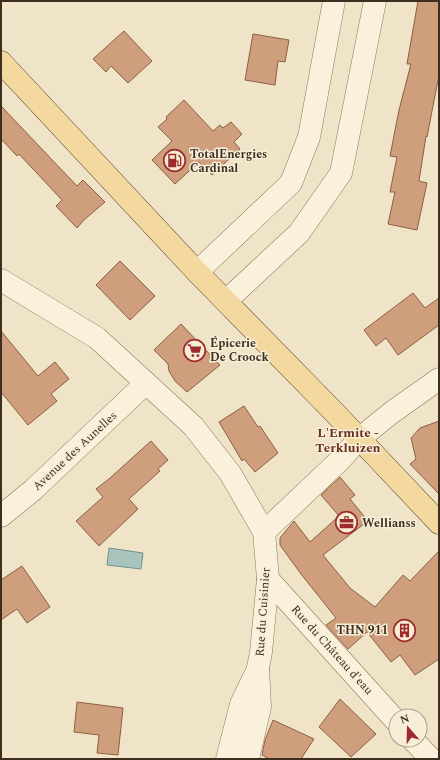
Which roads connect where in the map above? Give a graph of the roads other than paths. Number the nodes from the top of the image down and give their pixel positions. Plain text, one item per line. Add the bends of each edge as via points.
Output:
1 (334, 1) edge
2 (375, 1) edge
3 (1, 62) edge
4 (197, 272) junction
5 (1, 280) edge
6 (226, 301) junction
7 (439, 379) edge
8 (146, 382) junction
9 (359, 439) junction
10 (1, 516) edge
11 (439, 523) edge
12 (264, 532) junction
13 (268, 579) junction
14 (258, 668) junction
15 (388, 712) edge
16 (421, 748) edge
17 (227, 759) edge
18 (248, 759) edge
19 (431, 759) edge

1 - 4 street via 309,137 292,183
2 - 6 street via 341,173 299,233
3 - 4 main road
4 - 6 main road
5 - 8 street via 97,338
6 - 9 main road
7 - 9 street
8 - 10 street, Avenue des Aunelles via 34,490
8 - 12 street via 193,426 230,473
9 - 11 main road
9 - 12 street
12 - 13 street, Rue du Cuisinier
13 - 14 street, Rue du Cuisinier
13 - 15 street, Rue du Château d'eau
14 - 17 street, Rue du Cuisinier via 241,704
14 - 18 street, Rue du Cuisinier via 260,707
16 - 19 street

